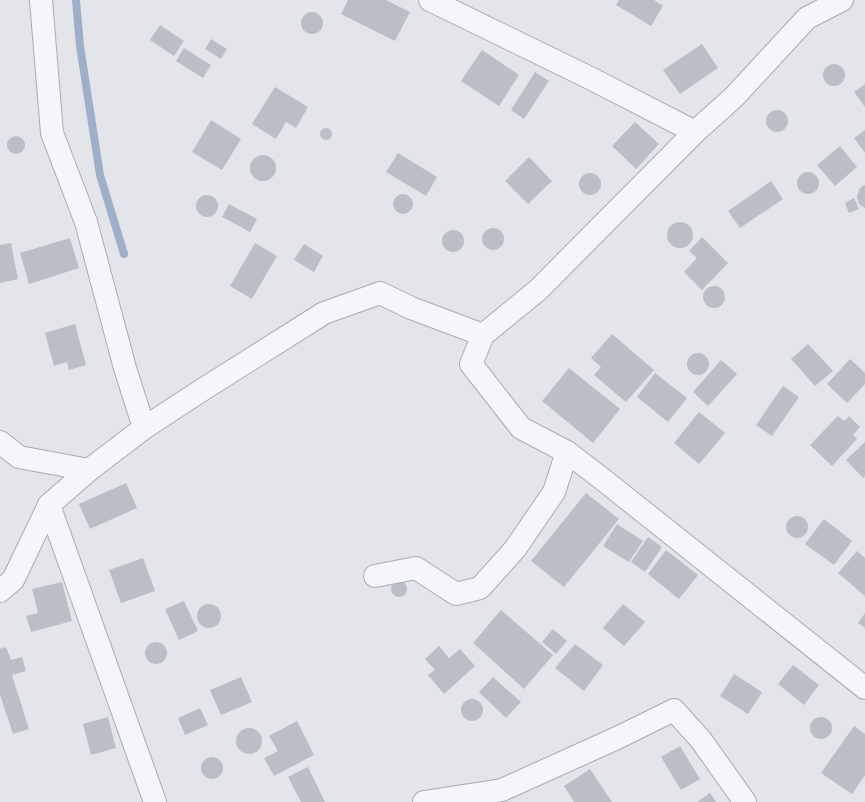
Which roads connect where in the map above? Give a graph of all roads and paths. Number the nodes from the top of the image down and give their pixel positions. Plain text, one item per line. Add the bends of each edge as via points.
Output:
1 (41, 0) edge
2 (430, 0) edge
3 (842, 0) edge
4 (695, 132) junction
5 (483, 335) junction
6 (144, 428) junction
7 (0, 442) edge
8 (567, 452) junction
9 (89, 470) junction
10 (49, 505) junction
11 (375, 576) dead end
12 (0, 591) edge
13 (865, 688) edge
14 (155, 802) edge
15 (424, 802) edge
16 (745, 802) edge

1 - 6 street via 52,133 86,222 125,368
2 - 4 street
3 - 4 street via 807,18 734,97
4 - 5 street via 538,290
5 - 6 street via 411,308 380,293 324,313
5 - 8 street via 471,364 521,428
6 - 9 street
7 - 9 street via 19,457
8 - 11 street via 554,492 515,549 480,588 456,594 416,568
8 - 13 street
9 - 10 street
10 - 12 street via 12,580
10 - 14 street
15 - 16 street via 502,790 674,710 701,740

